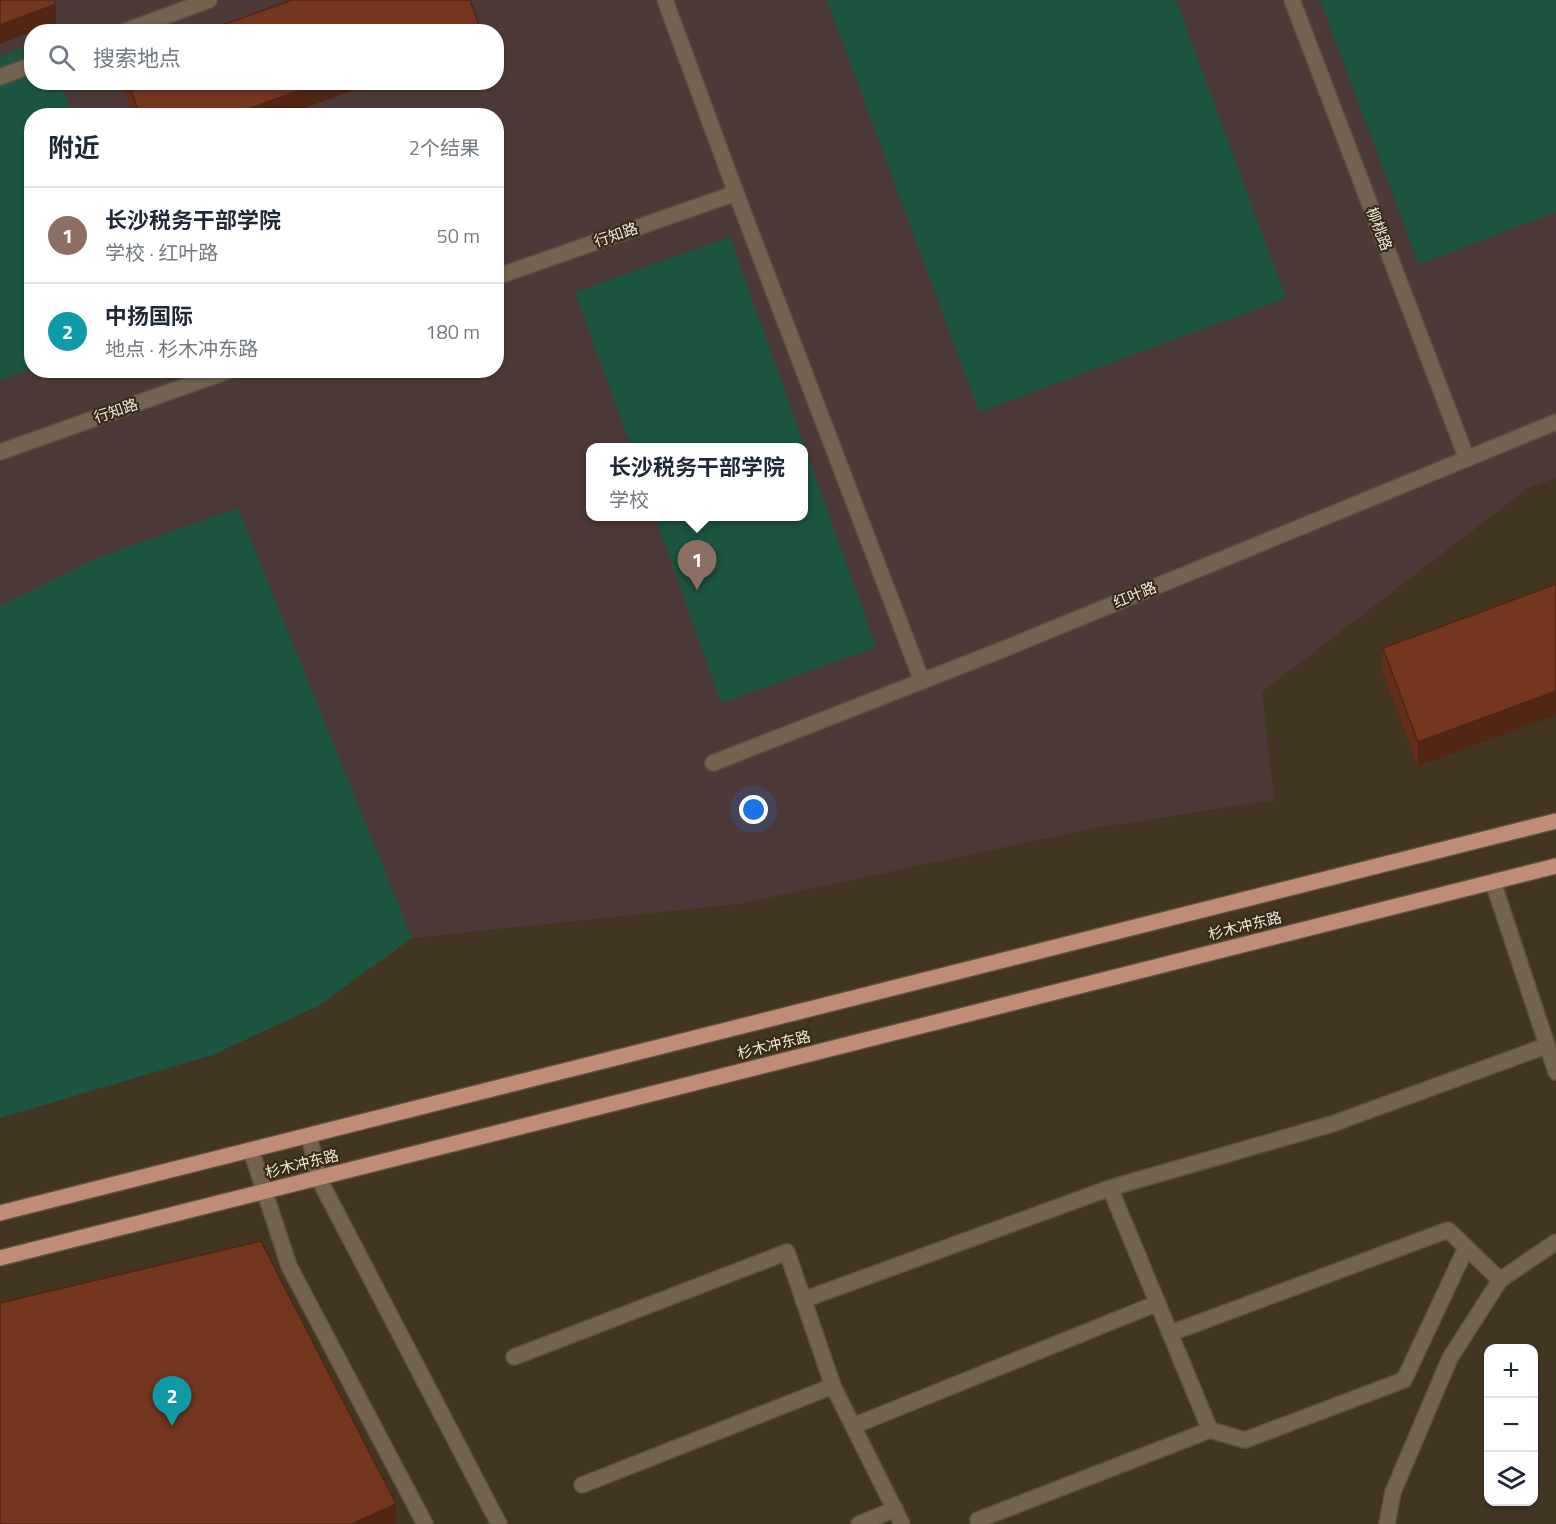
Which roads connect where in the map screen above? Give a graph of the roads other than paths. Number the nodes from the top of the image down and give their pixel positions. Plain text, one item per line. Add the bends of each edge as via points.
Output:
1 (209, 0) edge
2 (665, 0) edge
3 (1292, 0) edge
4 (144, 24) edge
5 (24, 68) edge
6 (0, 77) edge
7 (736, 193) junction
8 (504, 274) edge
9 (208, 378) edge
10 (1556, 422) edge
11 (0, 452) edge
12 (1467, 459) junction
13 (922, 681) junction
14 (713, 763) dead end
15 (1556, 821) edge
16 (1556, 866) edge
17 (1493, 882) junction
18 (1546, 1046) junction
19 (1556, 1072) edge
20 (309, 1136) junction
21 (252, 1150) junction
22 (319, 1179) junction
23 (1110, 1188) junction
24 (264, 1192) junction
25 (0, 1213) edge
26 (1556, 1242) edge
27 (1466, 1248) junction
28 (0, 1258) edge
29 (1500, 1280) junction
30 (803, 1300) junction
31 (1158, 1303) junction
32 (1170, 1333) junction
33 (514, 1357) dead end
34 (833, 1386) junction
35 (853, 1426) junction
36 (1210, 1430) junction
37 (582, 1485) dead end
38 (894, 1509) junction
39 (978, 1520) dead end
40 (425, 1524) edge
41 (499, 1524) edge
42 (859, 1524) edge
43 (902, 1524) edge
44 (1387, 1524) edge

1 - 4 street
2 - 7 street
3 - 12 street, 柳桃路
5 - 6 street
7 - 8 street, 行知路
7 - 13 street
9 - 11 street, 行知路
10 - 12 street, 红叶路
12 - 13 street, 红叶路
13 - 14 street, 红叶路
15 - 20 main road, 杉木冲东路
16 - 17 main road, 杉木冲东路
17 - 18 street
17 - 22 main road, 杉木冲东路
18 - 19 street
18 - 23 street via 1332,1124
20 - 21 main road, 杉木冲东路
20 - 22 street
21 - 24 street
21 - 25 main road, 杉木冲东路
22 - 24 main road, 杉木冲东路
22 - 41 street
23 - 30 street
23 - 31 street
24 - 28 main road, 杉木冲东路
24 - 40 street via 289,1266
26 - 29 street
27 - 29 street
27 - 32 street via 1448,1230
27 - 36 street via 1404,1380 1245,1440
29 - 44 street via 1450,1358 1393,1492
30 - 33 street via 787,1252
30 - 34 street
31 - 32 street
31 - 35 street
32 - 36 street
34 - 35 street
34 - 37 street
35 - 38 street
36 - 39 street
38 - 42 street
38 - 43 street

